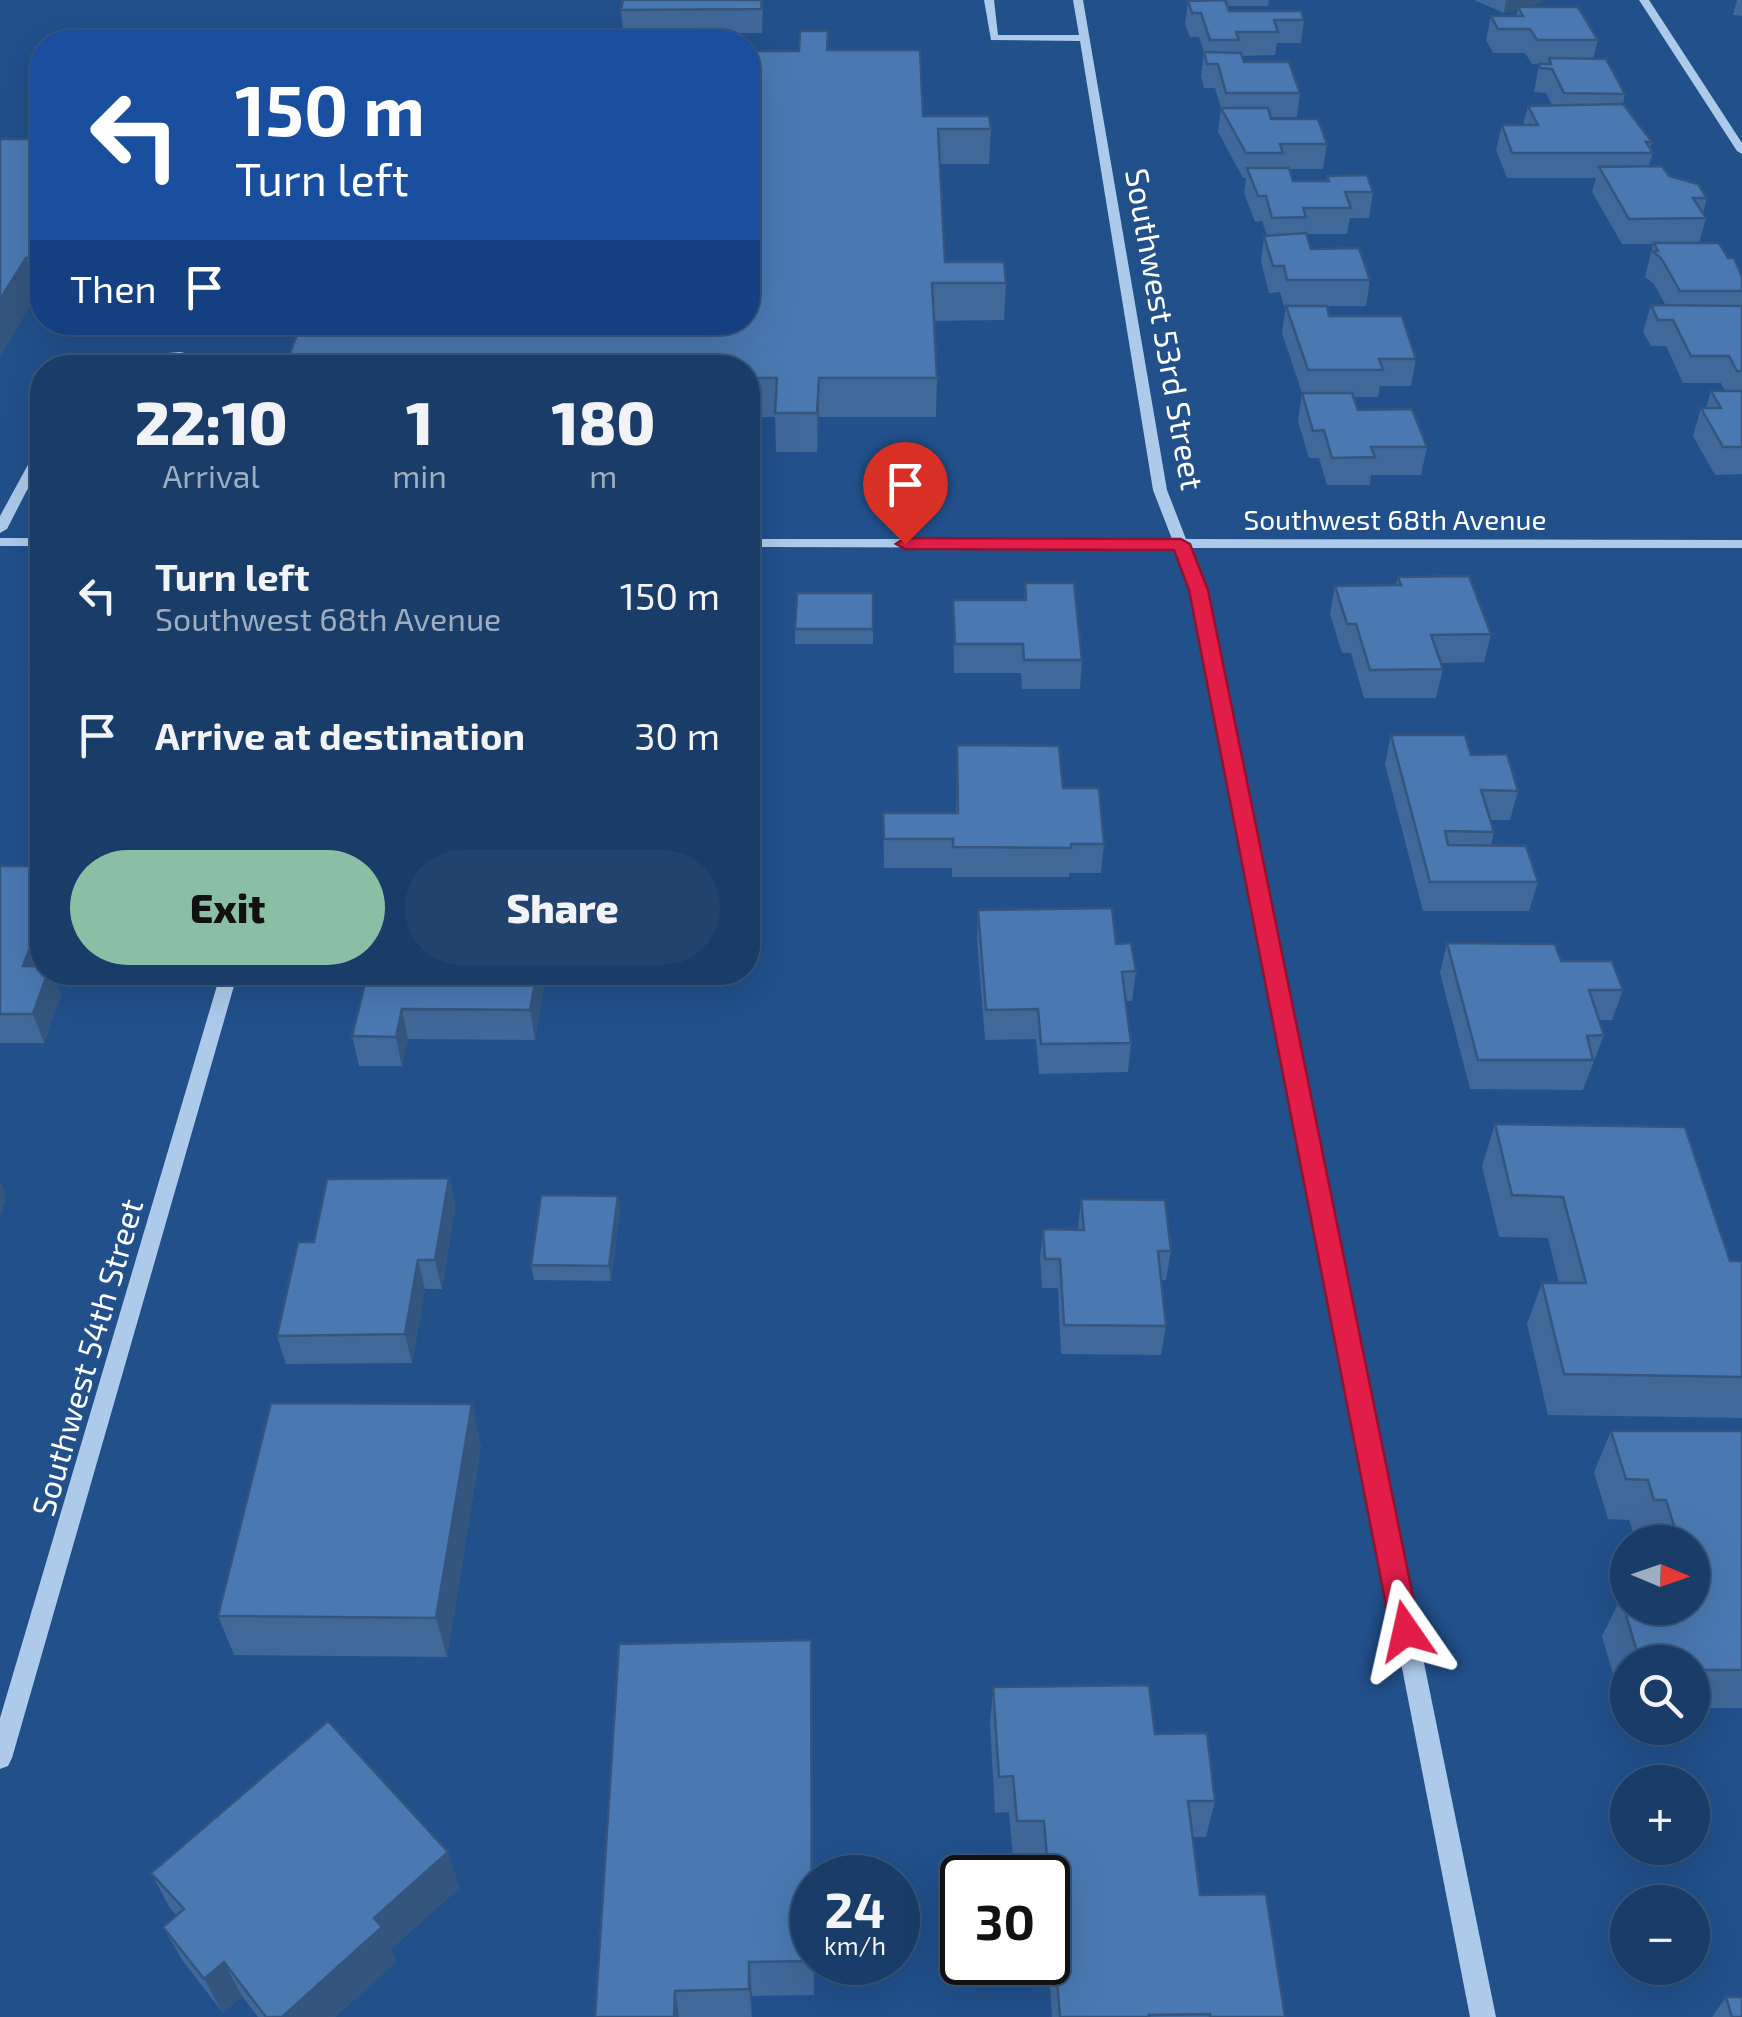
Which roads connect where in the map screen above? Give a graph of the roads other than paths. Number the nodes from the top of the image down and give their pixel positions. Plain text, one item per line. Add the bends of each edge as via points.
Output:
1 (989, 0) edge
2 (1078, 0) edge
3 (1644, 0) edge
4 (1084, 38) junction
5 (1742, 151) edge
6 (30, 473) edge
7 (0, 529) edge
8 (0, 542) edge
9 (30, 542) edge
10 (760, 543) edge
11 (1181, 544) junction
12 (1742, 544) edge
13 (226, 985) edge
14 (0, 1758) edge
15 (1482, 2017) edge

1 - 4 street via 994,38
2 - 4 street, Southwest 53rd Street
3 - 5 street
4 - 11 street, Southwest 53rd Street via 1160,490
6 - 7 street
8 - 9 street
10 - 11 street, Southwest 68th Avenue
11 - 12 street, Southwest 68th Avenue
11 - 15 street, Southwest 53rd Street via 1206,628
13 - 14 street, Southwest 54th Street

